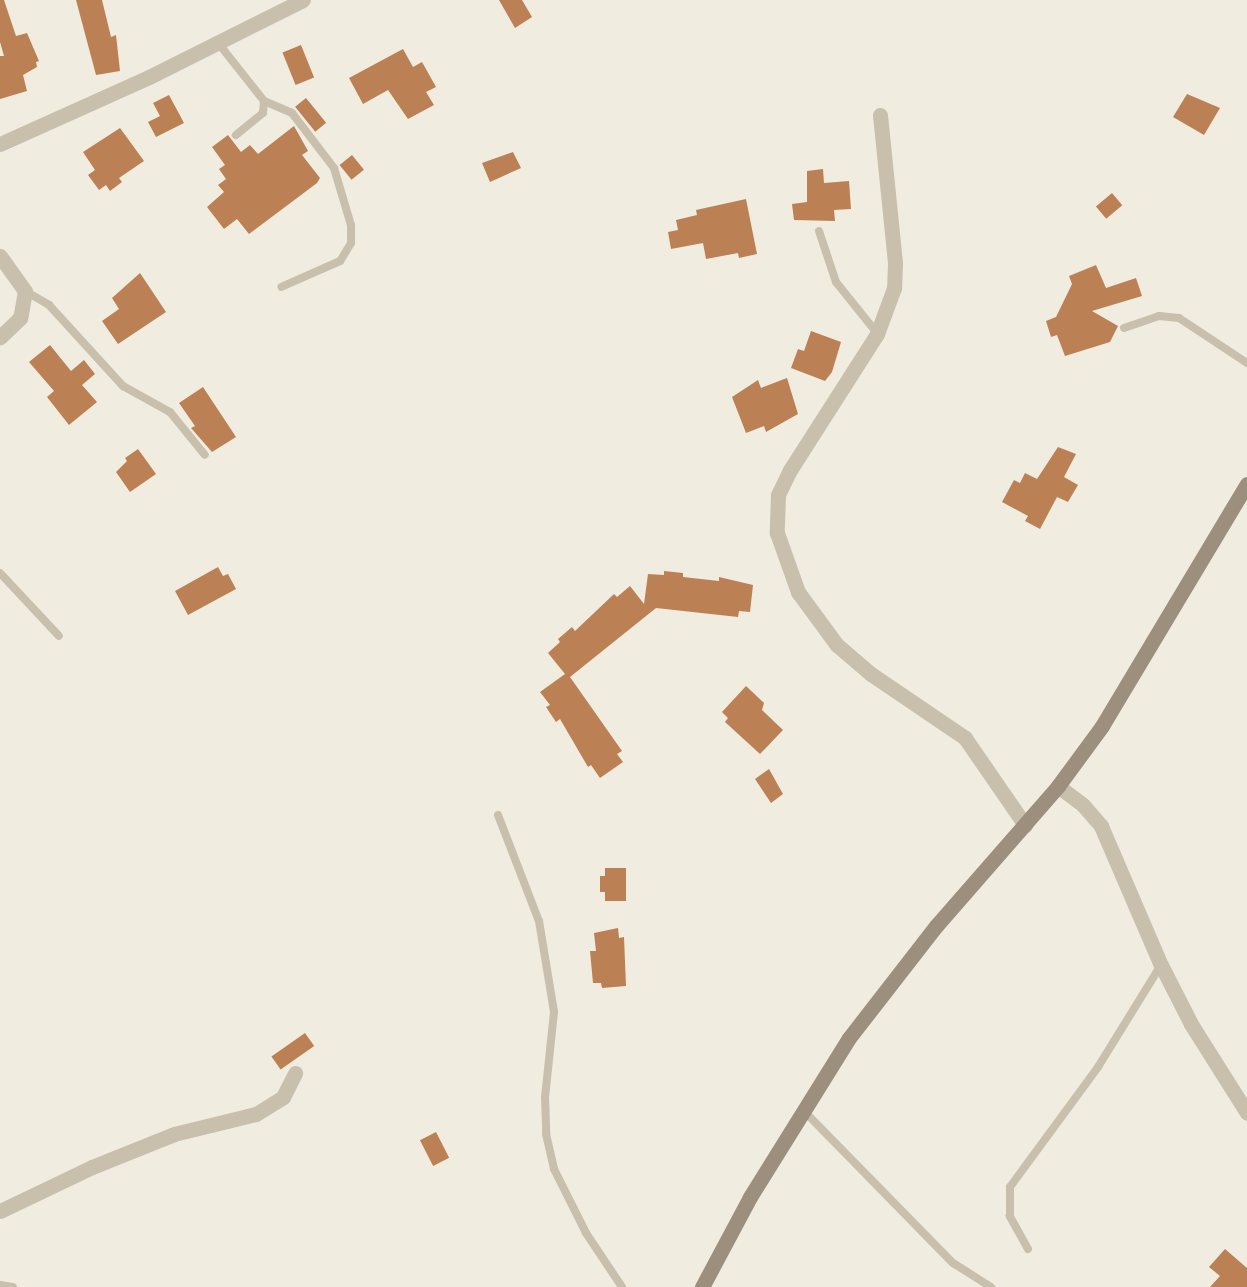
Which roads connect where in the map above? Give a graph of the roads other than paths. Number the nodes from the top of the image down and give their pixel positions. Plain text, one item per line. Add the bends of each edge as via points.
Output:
1 (303, 0) edge
2 (219, 44) junction
3 (264, 101) junction
4 (880, 115) dead end
5 (236, 135) dead end
6 (0, 144) edge
7 (819, 231) dead end
8 (0, 255) edge
9 (281, 287) dead end
10 (26, 291) junction
11 (1124, 328) dead end
12 (878, 334) junction
13 (0, 337) edge
14 (1247, 363) edge
15 (205, 454) dead end
16 (1247, 484) edge
17 (0, 573) edge
18 (59, 636) dead end
19 (1058, 786) junction
20 (498, 815) dead end
21 (1025, 825) junction
22 (1161, 965) junction
23 (296, 1073) dead end
24 (803, 1110) junction
25 (1247, 1113) edge
26 (0, 1211) edge
27 (1028, 1249) dead end
28 (0, 1285) edge
29 (13, 1287) edge
30 (622, 1287) edge
31 (702, 1287) edge
32 (991, 1287) edge

1 - 2 street
2 - 3 lane
2 - 6 street
3 - 5 lane via 263,113
3 - 9 lane via 292,113 334,168 351,225 351,243 340,261
4 - 12 street via 895,262 894,288
7 - 12 lane via 836,282
8 - 10 street
10 - 13 street via 20,318
10 - 15 lane via 49,305 123,386 170,412
11 - 14 lane via 1159,316 1179,318
12 - 21 street via 808,437 778,495 775,514 785,563 798,592 837,645 871,674 965,738
16 - 19 street via 1102,726
17 - 18 lane
19 - 21 street
19 - 22 street via 1083,805 1101,826
20 - 30 lane via 539,921 554,1012 545,1097 546,1134 554,1169 586,1233
21 - 24 street via 903,966 849,1038
22 - 25 street via 1191,1024
22 - 27 lane via 1098,1067 1010,1187 1010,1216
23 - 26 street via 283,1097 256,1114 174,1134
24 - 31 street
24 - 32 lane via 953,1263
28 - 29 lane

